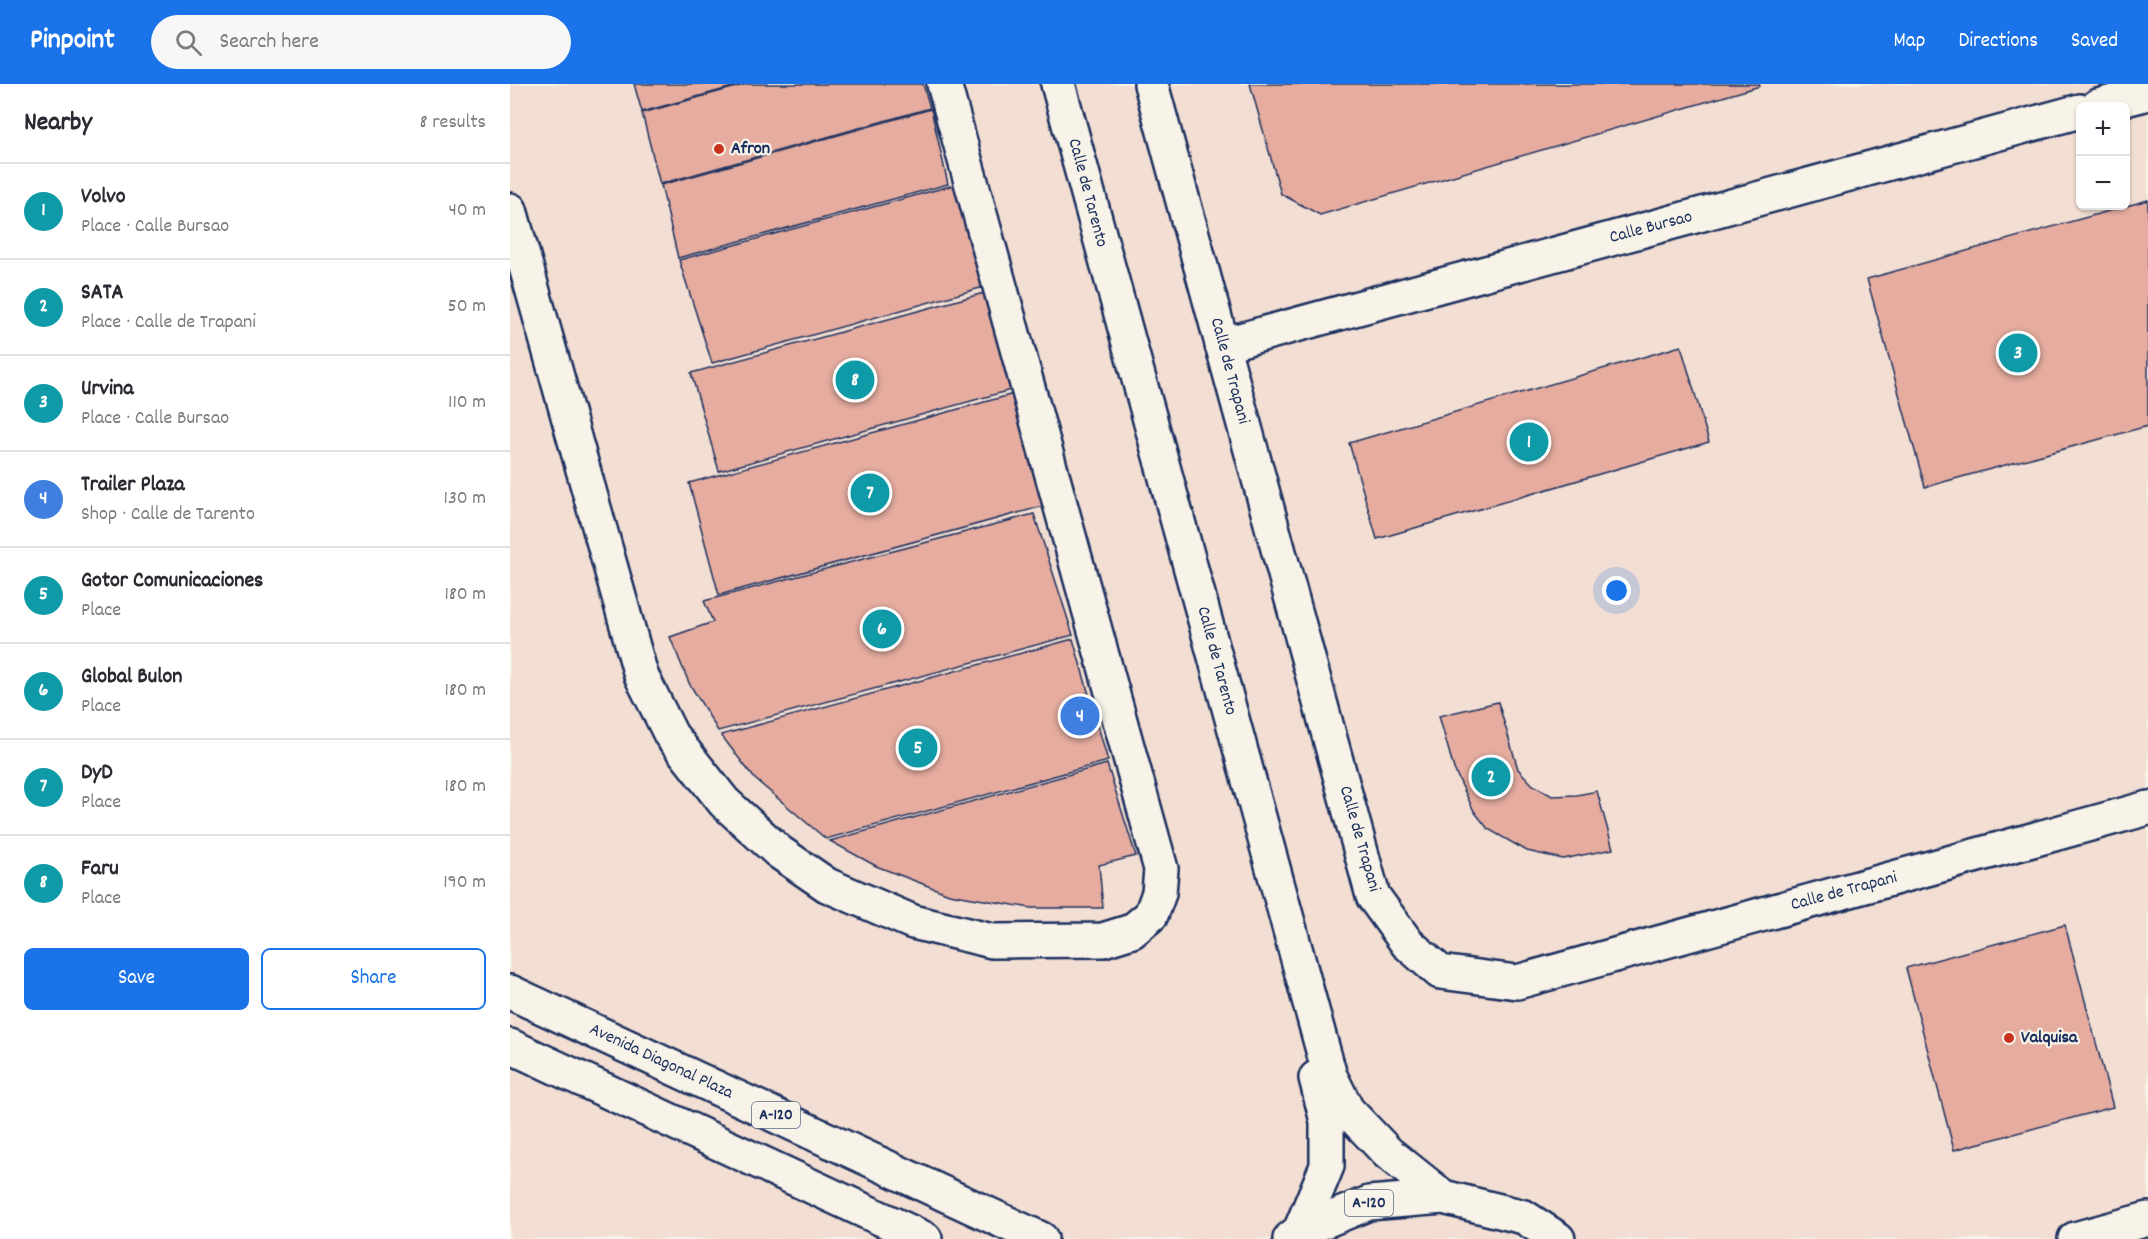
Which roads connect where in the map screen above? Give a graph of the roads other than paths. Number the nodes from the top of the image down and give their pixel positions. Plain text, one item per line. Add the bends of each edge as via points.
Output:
1 (944, 84) edge
2 (961, 84) edge
3 (1044, 84) edge
4 (1058, 84) edge
5 (1151, 84) edge
6 (2148, 93) edge
7 (2113, 102) edge
8 (2076, 112) edge
9 (510, 210) edge
10 (510, 268) edge
11 (1222, 345) junction
12 (2148, 808) edge
13 (510, 992) edge
14 (510, 1046) edge
15 (1443, 1197) junction
16 (2148, 1219) edge
17 (1295, 1235) edge
18 (925, 1239) edge
19 (1041, 1239) edge
20 (1558, 1239) edge
21 (2075, 1239) edge

1 - 9 street via 1161,869 1160,893 1151,915 1132,931 1103,940 992,940 913,922 827,885 779,852 724,802 671,735 641,675
2 - 10 street via 1174,866 1172,896 1164,921 1142,943 1114,955 1104,959 994,957 909,937 821,896 770,864 715,813 662,744 628,682
3 - 17 street, Calle de Tarento via 1327,1121 1327,1166
4 - 15 street, Calle de Tarento via 1330,1076 1347,1110 1388,1153
5 - 11 street, Calle de Trapani
6 - 7 street
8 - 11 street, Calle Bursao
11 - 12 street, Calle de Trapani via 1373,896 1407,943 1440,972 1517,982
13 - 19 street, Avenida Diagonal Plaza / A-120
14 - 18 street
15 - 17 street, A-120 via 1369,1203
15 - 20 street, A-120 via 1524,1217
16 - 21 street

